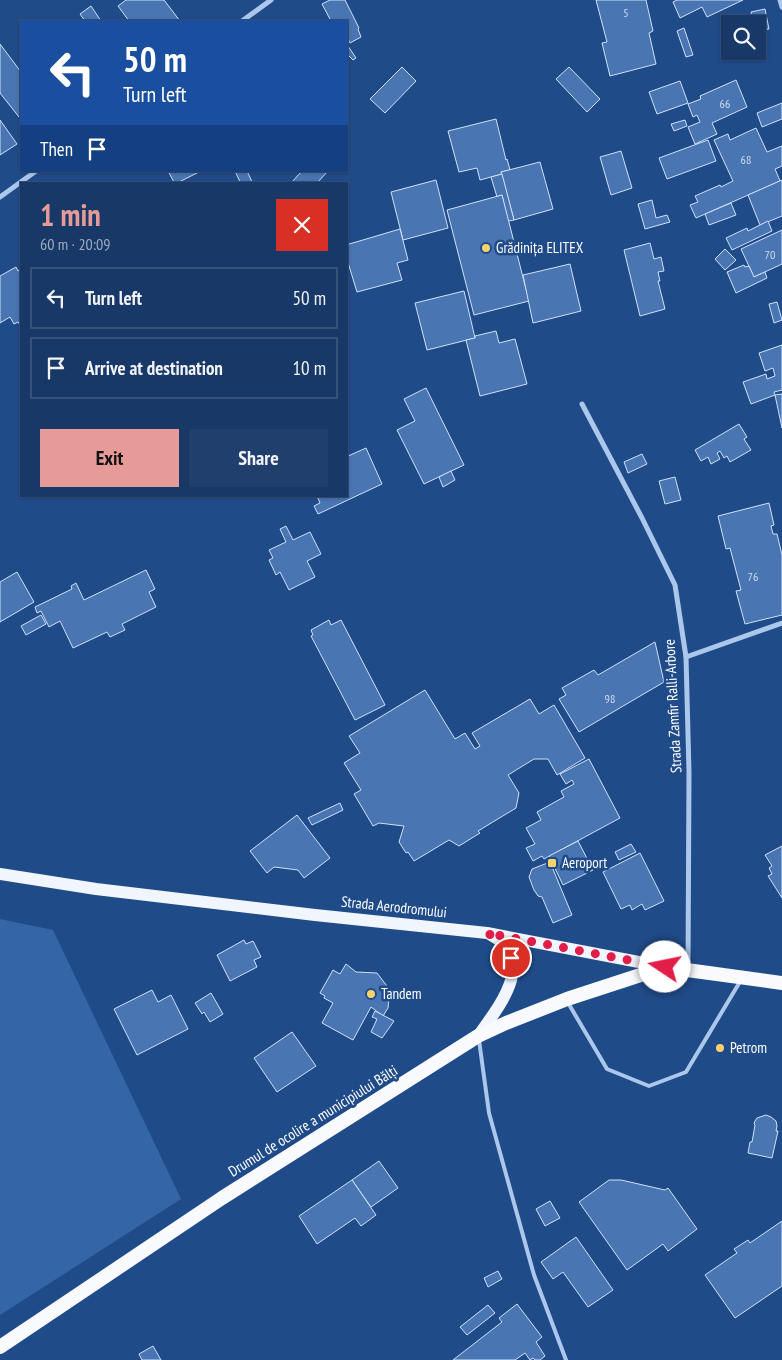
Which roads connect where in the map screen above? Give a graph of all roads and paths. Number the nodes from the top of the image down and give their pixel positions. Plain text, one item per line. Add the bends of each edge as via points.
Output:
1 (271, 0) edge
2 (780, 0) edge
3 (782, 7) edge
4 (243, 20) edge
5 (35, 172) edge
6 (21, 182) edge
7 (20, 183) edge
8 (0, 197) edge
9 (582, 404) dead end
10 (782, 623) edge
11 (686, 657) junction
12 (0, 874) edge
13 (487, 933) junction
14 (665, 967) junction
15 (688, 971) junction
16 (742, 978) junction
17 (782, 983) edge
18 (566, 1000) junction
19 (478, 1036) junction
20 (0, 1347) edge
21 (566, 1360) edge

1 - 4 street
2 - 3 street
5 - 6 street
7 - 8 street
9 - 11 street, Strada Zamfir Ralli-Arbore via 675,585
10 - 11 street
11 - 15 street, Strada Zamfir Ralli-Arbore
12 - 13 main road, Strada Aerodromului via 96,889
13 - 14 main road, Strada Aerodromului
13 - 19 main road via 505,946 514,970 507,992
14 - 15 highway, Strada Aerodromului
14 - 18 highway, Drumul de ocolire a municipiului Bălți
15 - 16 highway, Strada Aerodromului
16 - 17 highway, Strada Aerodromului
16 - 18 lane via 686,1072 649,1086 607,1069
18 - 19 highway, Drumul de ocolire a municipiului Bălți
19 - 20 highway, Drumul de ocolire a municipiului Bălți via 222,1198
19 - 21 lane via 489,1113 534,1275

